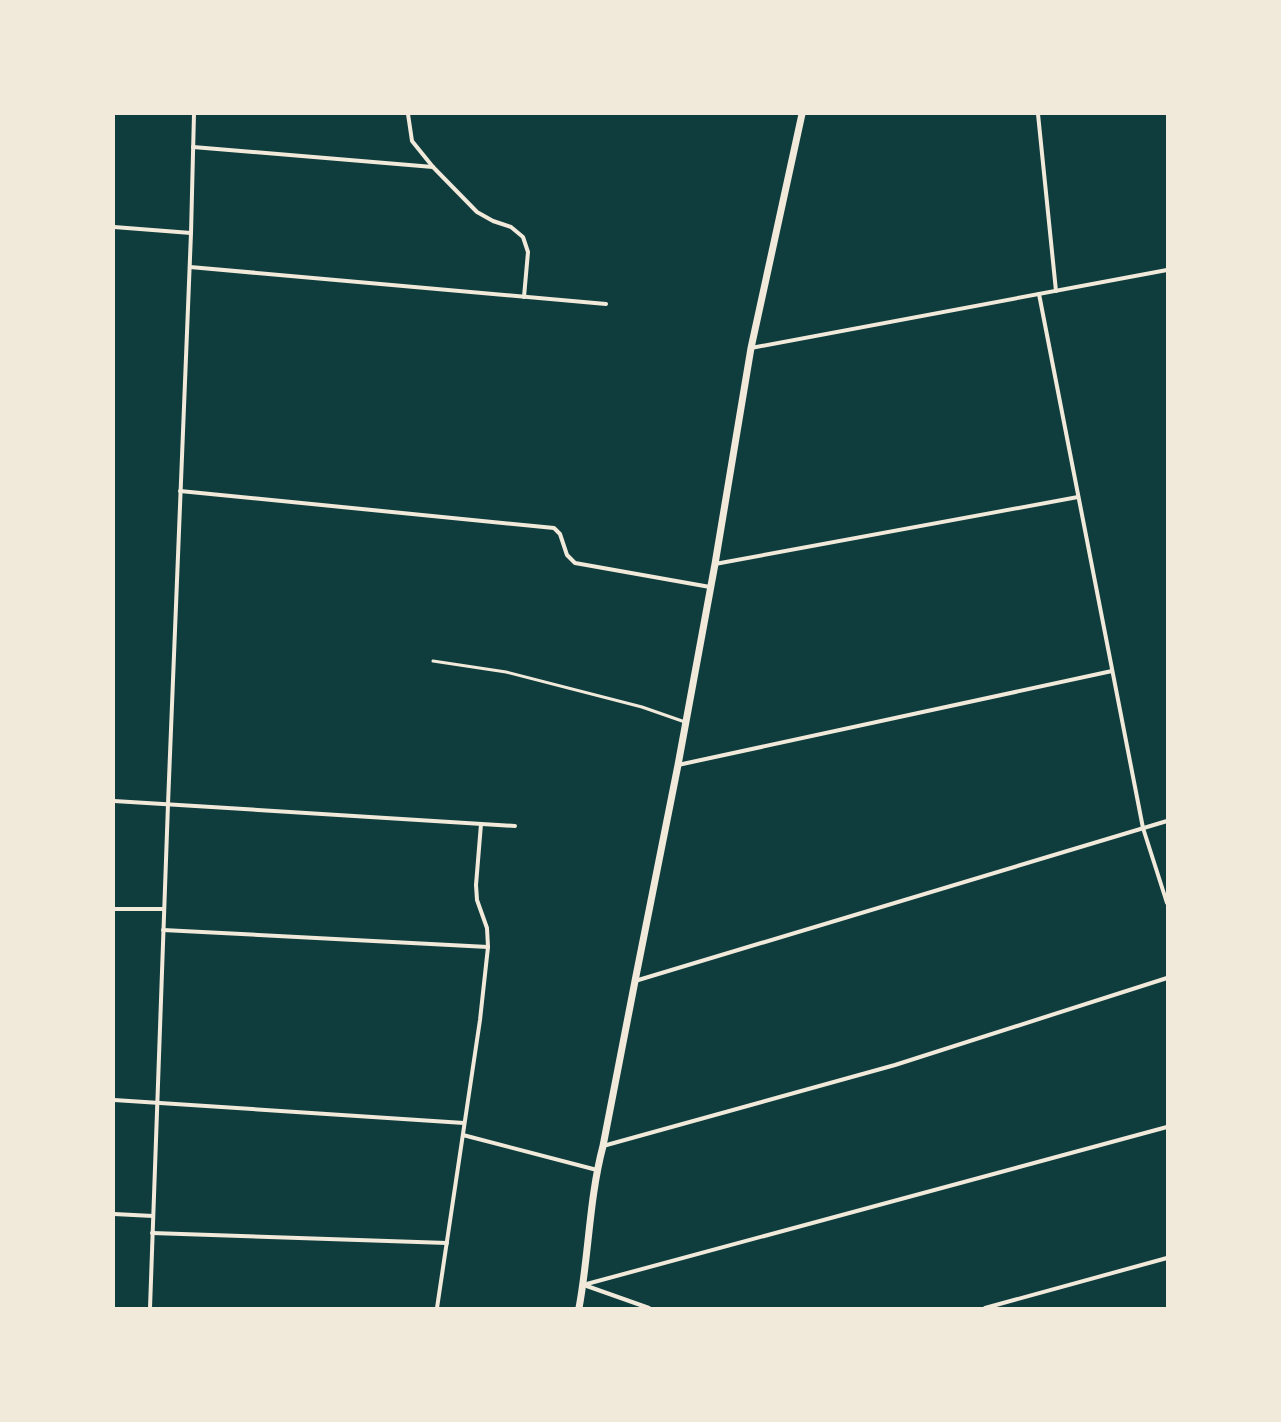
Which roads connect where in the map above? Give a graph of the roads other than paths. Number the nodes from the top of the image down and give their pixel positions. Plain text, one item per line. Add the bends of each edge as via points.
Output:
1 (194, 114) edge
2 (408, 114) edge
3 (802, 114) edge
4 (1038, 114) edge
5 (193, 146) junction
6 (433, 167) junction
7 (114, 227) edge
8 (191, 233) junction
9 (190, 267) junction
10 (1167, 270) edge
11 (1056, 291) junction
12 (1039, 294) junction
13 (524, 297) junction
14 (606, 304) dead end
15 (751, 348) junction
16 (180, 491) junction
17 (1078, 497) junction
18 (715, 564) junction
19 (710, 587) junction
20 (433, 661) dead end
21 (1112, 671) junction
22 (686, 722) junction
23 (678, 765) junction
24 (114, 801) edge
25 (168, 804) junction
26 (1167, 820) edge
27 (481, 824) junction
28 (516, 826) dead end
29 (1143, 828) junction
30 (1167, 903) edge
31 (114, 909) edge
32 (164, 909) junction
33 (163, 930) junction
34 (488, 947) junction
35 (1167, 978) edge
36 (635, 981) junction
37 (114, 1100) edge
38 (157, 1103) junction
39 (464, 1123) junction
40 (1167, 1127) edge
41 (463, 1135) junction
42 (603, 1146) junction
43 (597, 1170) junction
44 (114, 1214) edge
45 (153, 1216) junction
46 (152, 1233) junction
47 (447, 1242) junction
48 (1167, 1258) edge
49 (583, 1285) junction
50 (150, 1308) edge
51 (437, 1308) edge
52 (579, 1308) edge
53 (649, 1308) edge
54 (985, 1308) edge

1 - 5 street
2 - 6 street via 412,142
3 - 15 street
4 - 11 street
5 - 6 street
5 - 8 street
6 - 13 street via 477,212 492,222 511,227 523,237 528,252
7 - 8 street
8 - 9 street
9 - 13 street
9 - 16 street
10 - 11 street
11 - 12 street
12 - 15 street
12 - 17 street
13 - 14 street
15 - 18 street
16 - 19 street via 554,528 560,534 567,555 575,563
16 - 25 street
17 - 18 street
17 - 21 street
18 - 19 street
19 - 22 street
20 - 22 lane via 506,672 642,706
21 - 23 street
21 - 29 street
22 - 23 street
23 - 36 street
24 - 25 street
25 - 27 street
25 - 32 street
26 - 29 street
27 - 28 street
27 - 34 street via 477,900 487,928
29 - 30 street
29 - 36 street
31 - 32 street
32 - 33 street
33 - 34 street
33 - 38 street
34 - 39 street
35 - 42 street via 895,1065
36 - 42 street
37 - 38 street
38 - 39 street
38 - 45 street
39 - 41 street
40 - 49 street
41 - 43 street
41 - 47 street
42 - 43 street
43 - 49 street
44 - 45 street
45 - 46 street
46 - 47 street
46 - 50 street
47 - 51 street
48 - 54 street
49 - 52 street
49 - 53 street

